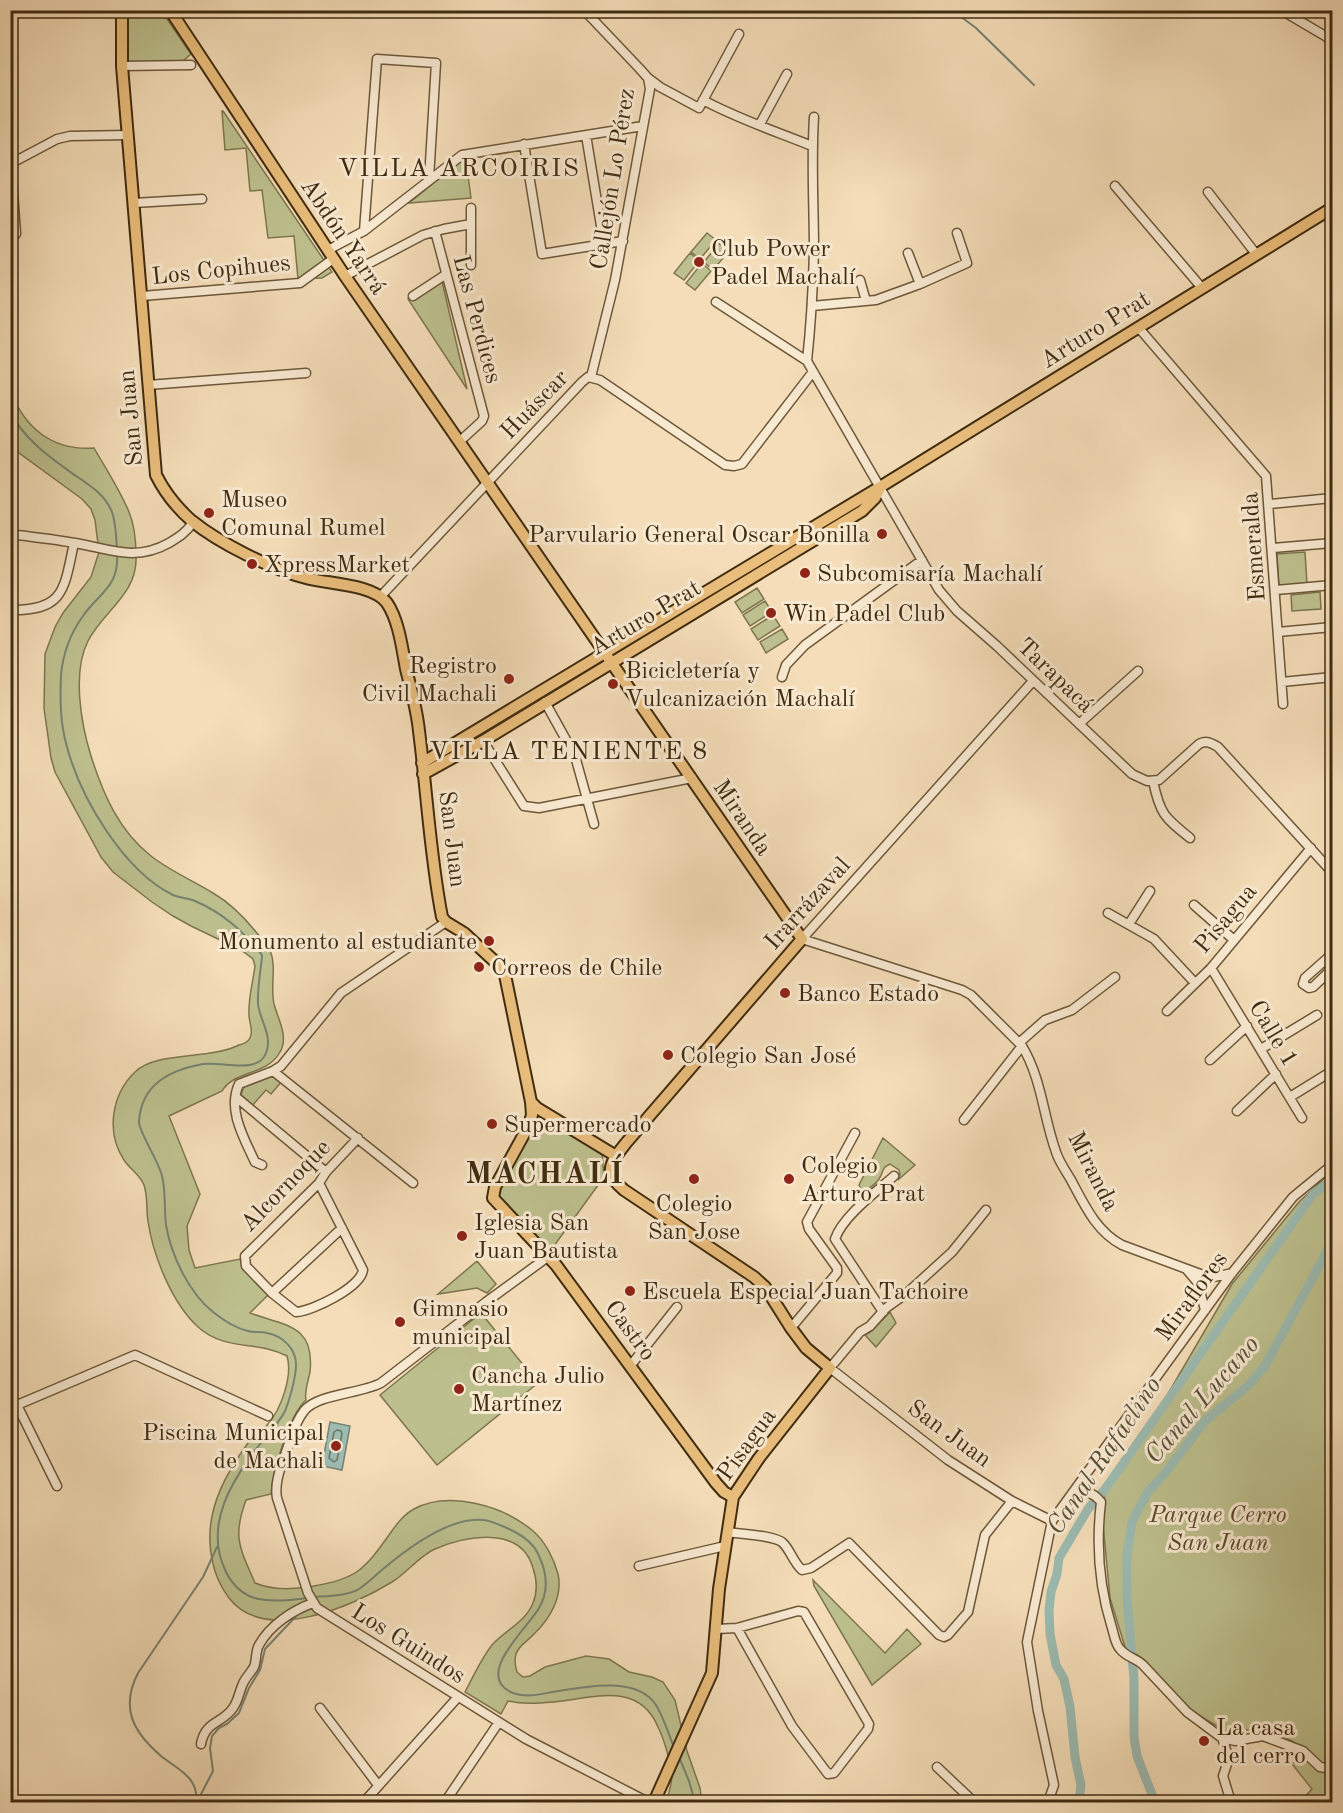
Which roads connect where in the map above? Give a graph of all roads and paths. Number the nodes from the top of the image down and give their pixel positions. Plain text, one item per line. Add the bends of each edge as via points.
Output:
1 (122, 10) edge
2 (170, 10) edge
3 (584, 10) edge
4 (1281, 10) edge
5 (739, 34) dead end
6 (1332, 40) edge
7 (191, 65) dead end
8 (122, 66) junction
9 (787, 74) dead end
10 (648, 78) junction
11 (703, 100) junction
12 (814, 117) dead end
13 (760, 124) junction
14 (643, 126) junction
15 (128, 135) junction
16 (586, 135) junction
17 (524, 144) junction
18 (812, 146) junction
19 (11, 164) edge
20 (429, 179) junction
21 (1115, 186) dead end
22 (1208, 192) dead end
23 (202, 199) dead end
24 (134, 203) junction
25 (471, 208) dead end
26 (1332, 208) edge
27 (471, 224) junction
28 (364, 231) junction
29 (435, 231) junction
30 (957, 233) dead end
31 (10, 239) edge
32 (623, 241) junction
33 (604, 244) junction
34 (908, 253) dead end
35 (331, 254) junction
36 (1256, 254) junction
37 (471, 265) dead end
38 (445, 275) junction
39 (345, 276) junction
40 (860, 280) dead end
41 (920, 284) junction
42 (1202, 288) junction
43 (142, 296) junction
44 (413, 296) dead end
45 (866, 301) junction
46 (716, 302) dead end
47 (812, 306) junction
48 (1138, 327) junction
49 (807, 361) junction
50 (306, 373) dead end
51 (812, 373) junction
52 (591, 377) junction
53 (148, 385) junction
54 (459, 442) junction
55 (488, 483) junction
56 (880, 487) junction
57 (1332, 498) edge
58 (1269, 504) junction
59 (193, 522) junction
60 (10, 534) edge
61 (74, 543) junction
62 (1332, 543) edge
63 (1273, 548) junction
64 (922, 560) junction
65 (1332, 585) edge
66 (1275, 591) junction
67 (381, 596) junction
68 (10, 610) edge
69 (1332, 627) edge
70 (1278, 632) junction
71 (609, 658) junction
72 (1138, 671) dead end
73 (782, 677) dead end
74 (1332, 677) edge
75 (1033, 681) junction
76 (1282, 682) junction
77 (545, 702) junction
78 (1283, 704) dead end
79 (1079, 724) junction
80 (483, 741) junction
81 (422, 768) junction
82 (692, 778) junction
83 (1153, 781) junction
84 (587, 799) junction
85 (594, 824) dead end
86 (1190, 837) dead end
87 (1311, 848) junction
88 (1332, 872) edge
89 (1150, 891) dead end
90 (1194, 905) dead end
91 (1108, 912) dead end
92 (446, 922) junction
93 (1129, 924) junction
94 (802, 939) junction
95 (1234, 940) junction
96 (1332, 954) edge
97 (1211, 968) junction
98 (1332, 969) edge
99 (1115, 977) dead end
100 (1195, 983) junction
101 (1167, 1011) dead end
102 (1317, 1014) dead end
103 (1247, 1026) junction
104 (1021, 1045) junction
105 (1261, 1049) junction
106 (1210, 1060) dead end
107 (273, 1071) junction
108 (1332, 1071) edge
109 (1276, 1074) junction
110 (236, 1097) junction
111 (1290, 1097) junction
112 (531, 1102) junction
113 (1237, 1111) dead end
114 (1302, 1118) dead end
115 (964, 1120) dead end
116 (855, 1132) dead end
117 (358, 1138) junction
118 (616, 1156) junction
119 (262, 1165) dead end
120 (1332, 1165) edge
121 (326, 1172) junction
122 (894, 1176) dead end
123 (319, 1183) junction
124 (413, 1183) dead end
125 (986, 1210) dead end
126 (342, 1228) junction
127 (549, 1256) junction
128 (1182, 1266) junction
129 (1232, 1273) junction
130 (272, 1293) junction
131 (677, 1307) dead end
132 (1205, 1310) junction
133 (883, 1312) junction
134 (791, 1328) junction
135 (631, 1365) junction
136 (830, 1368) junction
137 (14, 1407) edge
138 (268, 1416) dead end
139 (57, 1486) dead end
140 (1071, 1495) junction
141 (733, 1497) junction
142 (1012, 1501) junction
143 (1052, 1521) junction
144 (727, 1532) junction
145 (725, 1546) junction
146 (639, 1566) dead end
147 (311, 1599) junction
148 (737, 1628) junction
149 (716, 1629) junction
150 (458, 1697) junction
151 (321, 1708) dead end
152 (499, 1722) junction
153 (1222, 1738) junction
154 (201, 1744) dead end
155 (937, 1767) dead end
156 (1332, 1769) edge
157 (378, 1785) junction
158 (363, 1803) edge
159 (445, 1803) edge
160 (648, 1803) edge
161 (654, 1803) edge
162 (974, 1803) edge
163 (1048, 1803) edge
164 (1231, 1803) edge

1 - 8 main road, San Juan
2 - 35 main road, Abdón Yarrá
3 - 10 street, Callejón Lo Pérez
4 - 6 street
5 - 11 street
7 - 8 street
8 - 15 main road, San Juan
9 - 13 street
10 - 11 street via 699,108
10 - 14 street, Callejón Lo Pérez via 650,89
11 - 13 street
12 - 18 street
13 - 18 street
14 - 16 street, Los Copihues
14 - 32 street, Callejón Lo Pérez
15 - 19 street via 57,139
15 - 24 main road, San Juan
16 - 17 street, Los Copihues
16 - 33 street
17 - 20 street, Los Copihues via 467,153
17 - 33 street via 542,254
18 - 47 street
19 - 31 street via 16,234
20 - 28 street, Los Copihues
20 - 28 street via 436,63 377,59
21 - 42 street
22 - 36 street
23 - 24 street
24 - 43 main road, San Juan
25 - 27 street
26 - 36 main road, Arturo Prat
27 - 29 street
27 - 37 street
28 - 35 street, Los Copihues
29 - 38 street, Las Perdices
29 - 39 street
30 - 41 street via 967,262
32 - 33 street
32 - 52 street, Callejón Lo Pérez
34 - 41 street
35 - 39 main road, Abdón Yarrá
35 - 43 street, Los Copihues via 300,283
36 - 42 main road, Arturo Prat
38 - 44 street
38 - 54 street, Las Perdices via 484,416
39 - 54 main road, Abdón Yarrá
40 - 45 street
41 - 45 street
42 - 48 main road, Arturo Prat
43 - 53 main road, San Juan
45 - 47 street
46 - 49 street
47 - 49 street
48 - 56 main road, Arturo Prat
48 - 58 street, Esmeralda via 1266,476
49 - 51 street, Tarapacá
50 - 53 street
51 - 52 street, Huáscar via 742,464 734,466 725,465
51 - 56 street, Tarapacá
52 - 55 street, Huáscar
53 - 59 main road, San Juan via 156,475 171,501
54 - 55 main road, Abdón Yarrá
55 - 67 street, Huáscar
55 - 71 main road, Miranda
56 - 64 street, Tarapacá
56 - 71 main road, Arturo Prat
57 - 58 street
58 - 63 street, Esmeralda
59 - 61 street via 187,532 154,551 131,554
59 - 67 main road, San Juan via 257,559 304,578
60 - 61 street
61 - 68 street via 66,581 57,599 45,607
62 - 63 street
63 - 66 street, Esmeralda
64 - 73 street via 804,645 786,665
64 - 75 street, Tarapacá via 949,602
65 - 66 street
66 - 70 street, Esmeralda
67 - 81 main road, San Juan via 400,635 419,731
69 - 70 street
70 - 76 street, Esmeralda
71 - 77 main road, Arturo Prat
71 - 81 main road, Arturo Prat
71 - 82 main road, Miranda
72 - 79 street
74 - 76 street
75 - 79 street, Tarapacá
75 - 94 street, Irarrázaval
76 - 78 street, Esmeralda
77 - 80 main road, Arturo Prat
77 - 84 street via 575,756
79 - 83 street, Tarapacá via 1132,774
80 - 81 main road, Arturo Prat
80 - 84 street via 524,806 539,808
81 - 92 main road, San Juan via 441,910
82 - 84 street
82 - 94 main road, Miranda
83 - 86 street via 1165,817
83 - 87 street via 1199,744 1210,743
84 - 85 street
87 - 88 street
87 - 95 street, Pisagua
89 - 93 street
90 - 95 street
91 - 93 street
92 - 107 street via 341,993 285,1062
92 - 112 main road via 464,933 504,970
93 - 100 street via 1154,939
94 - 104 street, Miranda via 962,990
94 - 118 main road, Irarrázaval
95 - 97 street, Pisagua
96 - 98 street via 1303,984 1313,987
97 - 100 street, Pisagua
97 - 103 street, Calle 1
99 - 104 street via 1072,1010 1044,1020
100 - 101 street, Pisagua
102 - 105 street
103 - 105 street, Calle 1
103 - 106 street
104 - 115 street
104 - 128 street, Miranda via 1034,1072 1056,1152 1095,1222 1109,1238 1122,1245
105 - 109 street, Calle 1
107 - 110 street via 239,1084
107 - 117 street
108 - 111 street
109 - 111 street, Calle 1
109 - 113 street
110 - 119 street via 238,1125 255,1162
110 - 121 street
111 - 114 street, Calle 1
112 - 118 main road
112 - 127 main road, Castro via 529,1125 493,1193 495,1201
116 - 134 street via 807,1222 837,1273
117 - 121 street, Alcornoque
117 - 124 street
118 - 134 main road via 610,1166 616,1184 754,1277 765,1287
120 - 129 street, Miraflores via 1293,1197
121 - 123 street, Alcornoque
122 - 133 street via 851,1216 835,1239
123 - 126 street
123 - 130 street, Alcornoque via 245,1256 246,1266
125 - 133 street, Pisagua via 952,1252
126 - 130 street
126 - 130 street via 363,1270 361,1277 334,1298 300,1312 293,1311
127 - 135 main road, Castro
127 - 147 street via 381,1383 312,1403 305,1409 295,1428 276,1490
128 - 129 street, Miranda via 1214,1277
128 - 132 street via 1198,1284
129 - 132 street, Miraflores
131 - 135 street
132 - 140 street, Miraflores
133 - 136 street, Pisagua via 857,1335
134 - 136 main road via 806,1348
135 - 141 main road, Castro via 716,1483
136 - 141 main road, Pisagua
136 - 142 street, San Juan via 948,1460
137 - 138 street via 135,1355
137 - 139 street
140 - 143 street, Miraflores
140 - 153 street via 1091,1492 1098,1499 1105,1607 1118,1648 1137,1660 1186,1712
141 - 144 main road, Pisagua
142 - 143 street, San Juan
142 - 144 street via 985,1535 968,1612 944,1637 849,1543 802,1570 782,1541
143 - 163 street, Miraflores via 1027,1642 1054,1785
144 - 145 main road, Pisagua
145 - 146 street
145 - 149 main road, Pisagua
147 - 150 street, Los Guindos via 323,1612
147 - 154 street via 263,1639 233,1709 210,1725
148 - 148 street via 792,1726 828,1774 834,1773 868,1724 804,1612
148 - 149 street
149 - 161 main road, Pisagua via 712,1673
150 - 152 street, Los Guindos
150 - 157 street
151 - 157 street
152 - 159 street
152 - 160 street, Los Guindos
153 - 156 street via 1263,1736 1303,1751 1320,1767
153 - 164 street via 1229,1758 1223,1776
155 - 162 street
157 - 158 street

